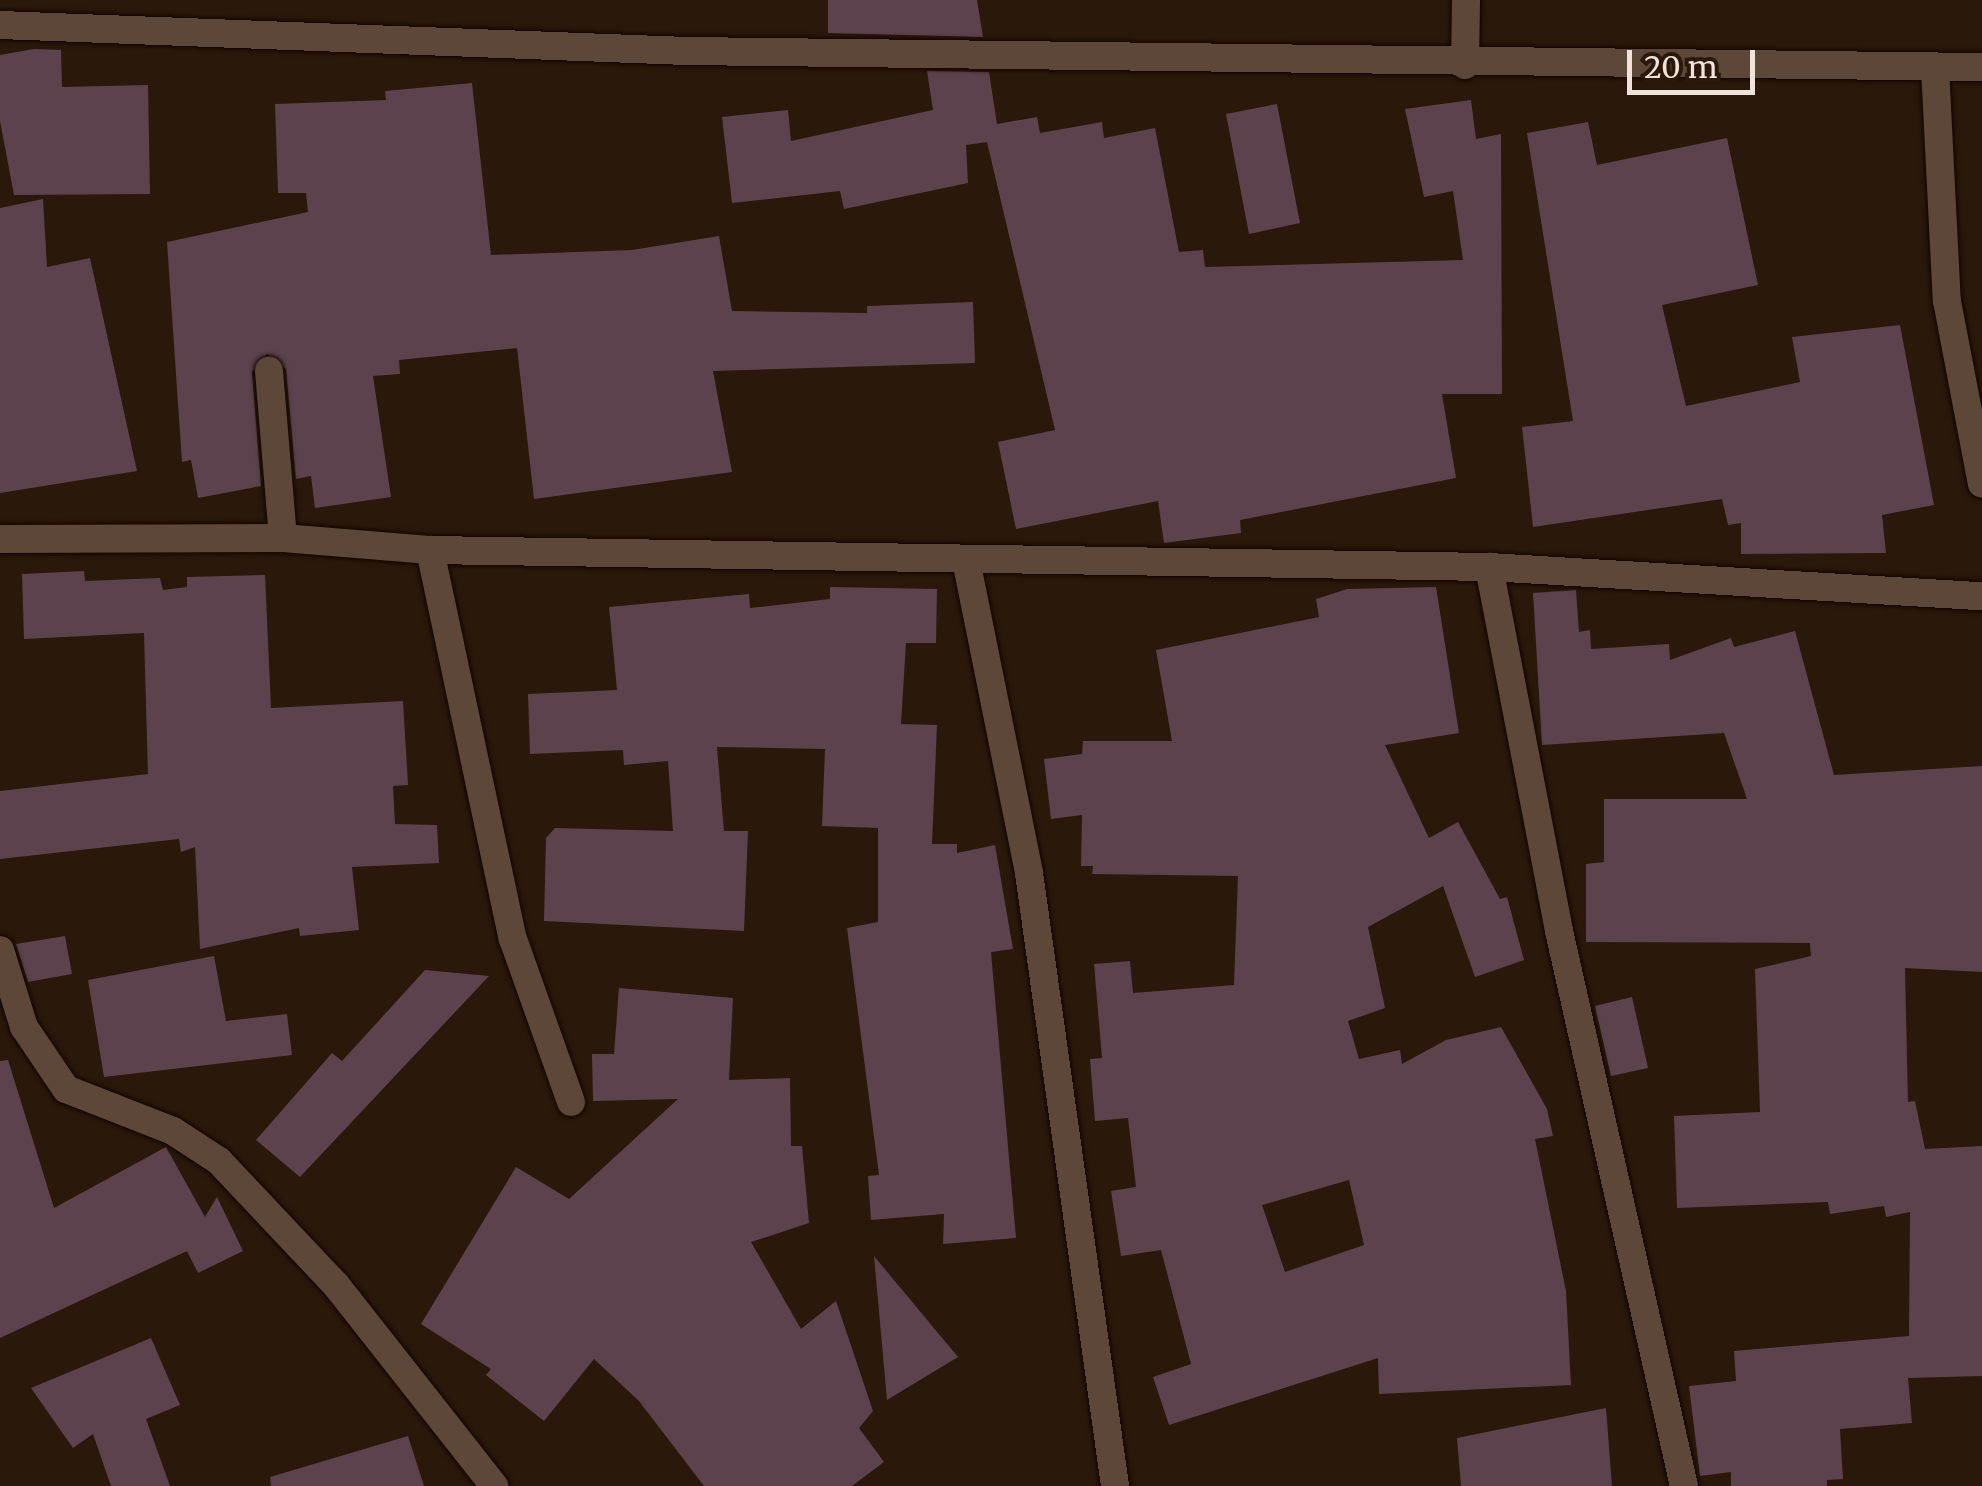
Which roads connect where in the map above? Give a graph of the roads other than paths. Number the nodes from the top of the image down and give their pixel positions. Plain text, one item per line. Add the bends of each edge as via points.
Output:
1 (1466, 0) edge
2 (0, 25) edge
3 (1464, 65) junction
4 (1982, 67) edge
5 (1934, 68) junction
6 (269, 371) dead end
7 (1982, 484) edge
8 (283, 538) junction
9 (0, 539) edge
10 (430, 550) junction
11 (966, 560) junction
12 (1490, 567) junction
13 (1982, 596) edge
14 (0, 950) edge
15 (571, 1102) dead end
16 (494, 1486) edge
17 (1115, 1486) edge
18 (1684, 1486) edge

1 - 3 street
2 - 3 street via 686,51
3 - 5 street
4 - 5 street
5 - 7 street via 1947,301
6 - 8 street
8 - 9 street
8 - 10 street
10 - 11 street
10 - 15 street via 514,939
11 - 12 street
11 - 17 street via 1028,872
12 - 13 street
12 - 18 street via 1559,931
14 - 16 street via 24,1027 66,1088 173,1131 220,1161 336,1285

